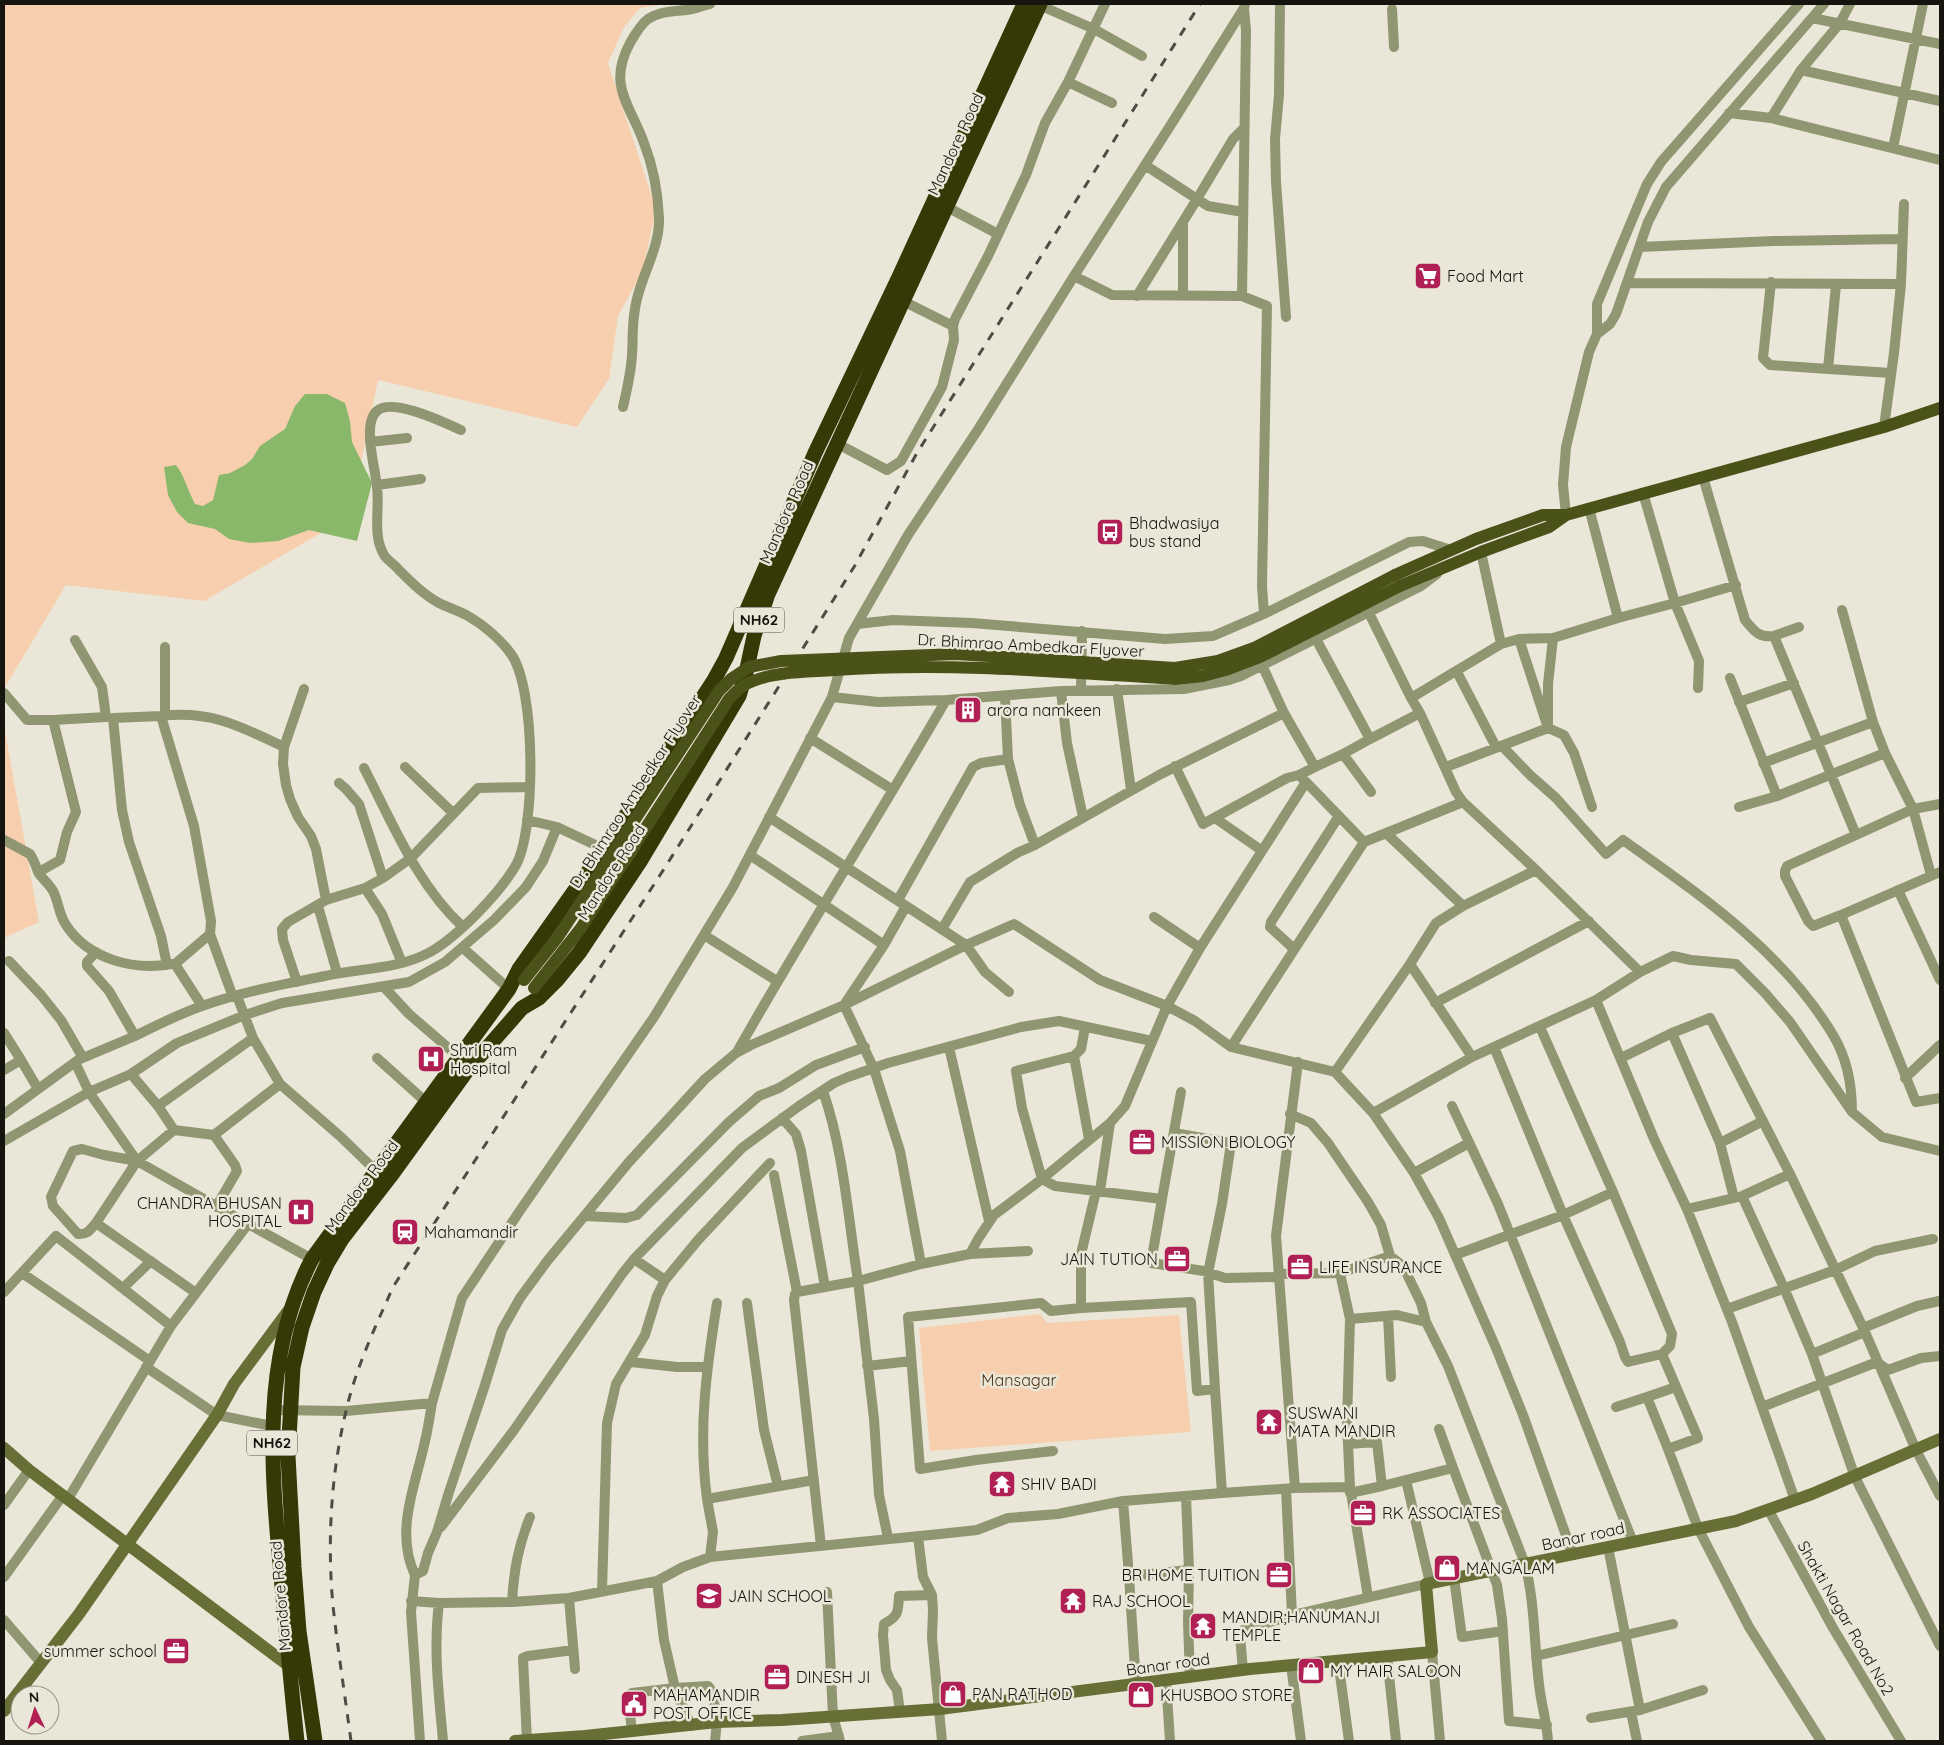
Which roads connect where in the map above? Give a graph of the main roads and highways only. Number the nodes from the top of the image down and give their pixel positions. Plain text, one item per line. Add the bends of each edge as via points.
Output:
1 (1024, 4) edge
2 (1040, 4) edge
3 (1940, 408) edge
4 (1566, 515) junction
5 (1397, 581) junction
6 (529, 984) junction
7 (508, 989) junction
8 (522, 1008) junction
9 (297, 1741) edge
10 (315, 1741) edge

1 - 7 highway, Mandore Road / NH62 via 815,453 726,658 604,849
2 - 8 highway, Mandore Road / NH62 via 768,594 739,696 642,860 579,953 539,998
3 - 4 main road via 1884,427
4 - 5 main road, Dr. Bhimrao Ambedkar Flyover via 1550,526 1446,567
4 - 5 main road, Dr. Bhimrao Ambedkar Flyover via 1543,515 1476,539
5 - 6 main road, Dr. Bhimrao Ambedkar Flyover, bridge via 1254,648 1218,661 1175,668 956,654 781,661 749,667 719,691
6 - 7 main road, Dr. Bhimrao Ambedkar Flyover
6 - 8 main road, Dr. Bhimrao Ambedkar Flyover
7 - 9 highway, Mandore Road / NH62 via 312,1259 290,1307 272,1410 273,1490
8 - 10 highway, Mandore Road / NH62 via 466,1072 342,1239 326,1264 302,1327 293,1367 288,1456 300,1632

